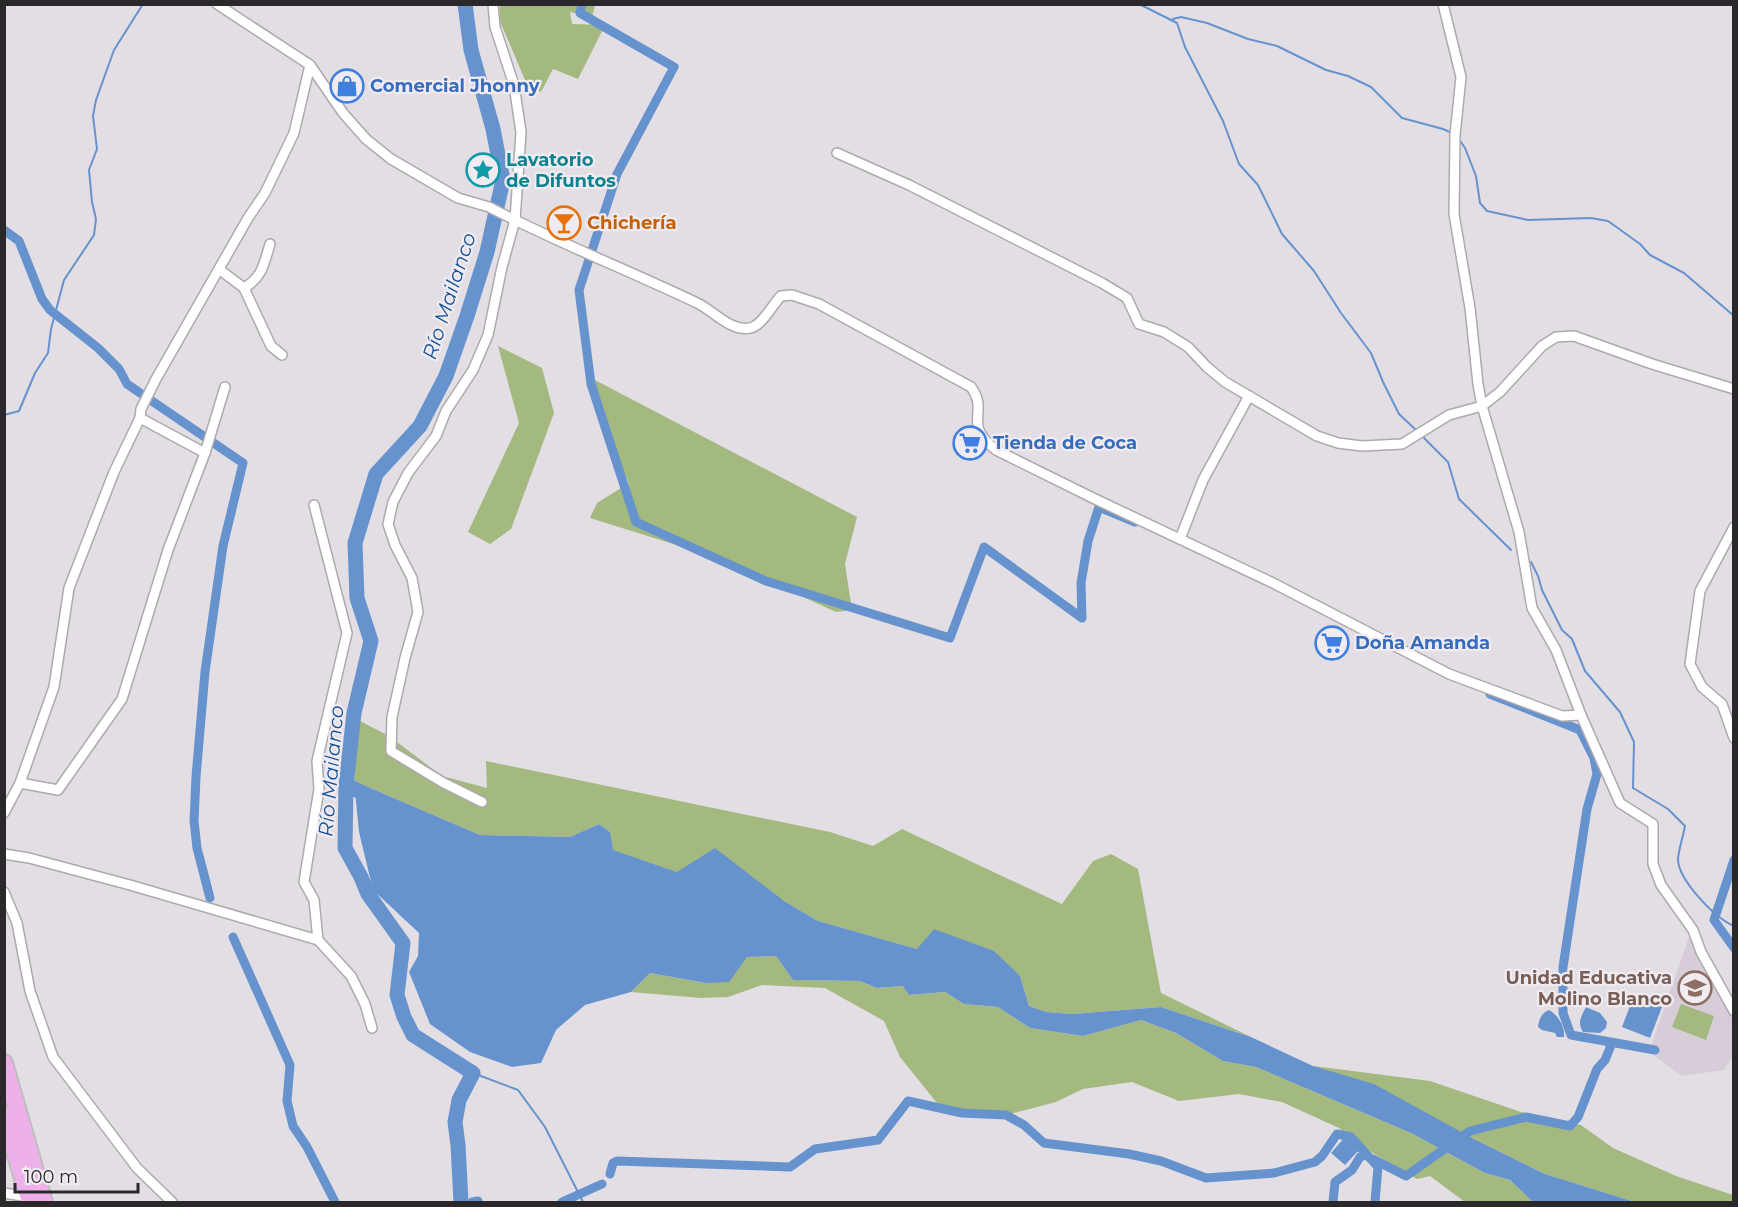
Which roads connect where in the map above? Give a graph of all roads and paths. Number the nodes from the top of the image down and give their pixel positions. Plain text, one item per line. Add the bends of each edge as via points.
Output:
1 (217, 4) edge
2 (493, 4) edge
3 (1443, 4) edge
4 (309, 64) junction
5 (837, 153) dead end
6 (515, 220) junction
7 (270, 244) dead end
8 (220, 270) junction
9 (244, 288) junction
10 (282, 355) dead end
11 (225, 387) dead end
12 (1734, 389) edge
13 (1249, 396) junction
14 (1482, 406) junction
15 (140, 418) junction
16 (205, 453) junction
17 (314, 505) dead end
18 (1734, 527) edge
19 (1180, 539) junction
20 (1581, 715) junction
21 (1734, 738) edge
22 (20, 783) junction
23 (482, 802) dead end
24 (4, 813) edge
25 (4, 854) edge
26 (4, 892) edge
27 (318, 940) junction
28 (1734, 1011) edge
29 (372, 1028) dead end
30 (4, 1063) edge
31 (4, 1115) edge
32 (4, 1193) edge
33 (34, 1201) edge
34 (172, 1203) edge

1 - 4 street
2 - 6 street via 495,27 514,85 520,132
3 - 14 street via 1461,77 1455,135 1454,214
4 - 6 street via 343,113 382,152 458,198
4 - 8 street via 294,133
5 - 13 street via 1102,283 1127,298 1138,324 1164,332 1188,347 1225,382
6 - 19 street via 701,305 737,328 752,328 762,322 781,296 792,295 819,304 971,387 978,396 977,429 996,450
6 - 23 street via 488,334 473,370 446,411 436,436 408,472 393,502 388,524 412,578 418,612 392,717 391,752
7 - 9 street via 261,272 255,282
8 - 9 street
8 - 15 street via 156,379
9 - 10 street via 271,346
11 - 16 street
12 - 14 street via 1574,336 1556,337 1542,345 1500,392
13 - 14 street via 1317,436 1362,446 1402,444 1449,415
13 - 19 street via 1203,480
14 - 20 street via 1519,532 1532,608 1556,650
15 - 16 street
15 - 22 street via 114,472 69,588 54,687
16 - 22 street via 168,550 122,699 58,790
17 - 27 street via 347,633 317,761 319,789 304,882 314,900
18 - 21 street via 1700,591 1690,664 1702,687 1722,704
19 - 20 street via 1449,674 1562,716
20 - 28 street via 1620,803 1653,824 1653,864 1661,885 1693,930
22 - 24 street
25 - 27 street via 130,885
26 - 34 street via 17,923 30,991 53,1058 137,1168
27 - 29 street via 351,976
30 - 33 highway
31 - 33 highway
32 - 33 street

